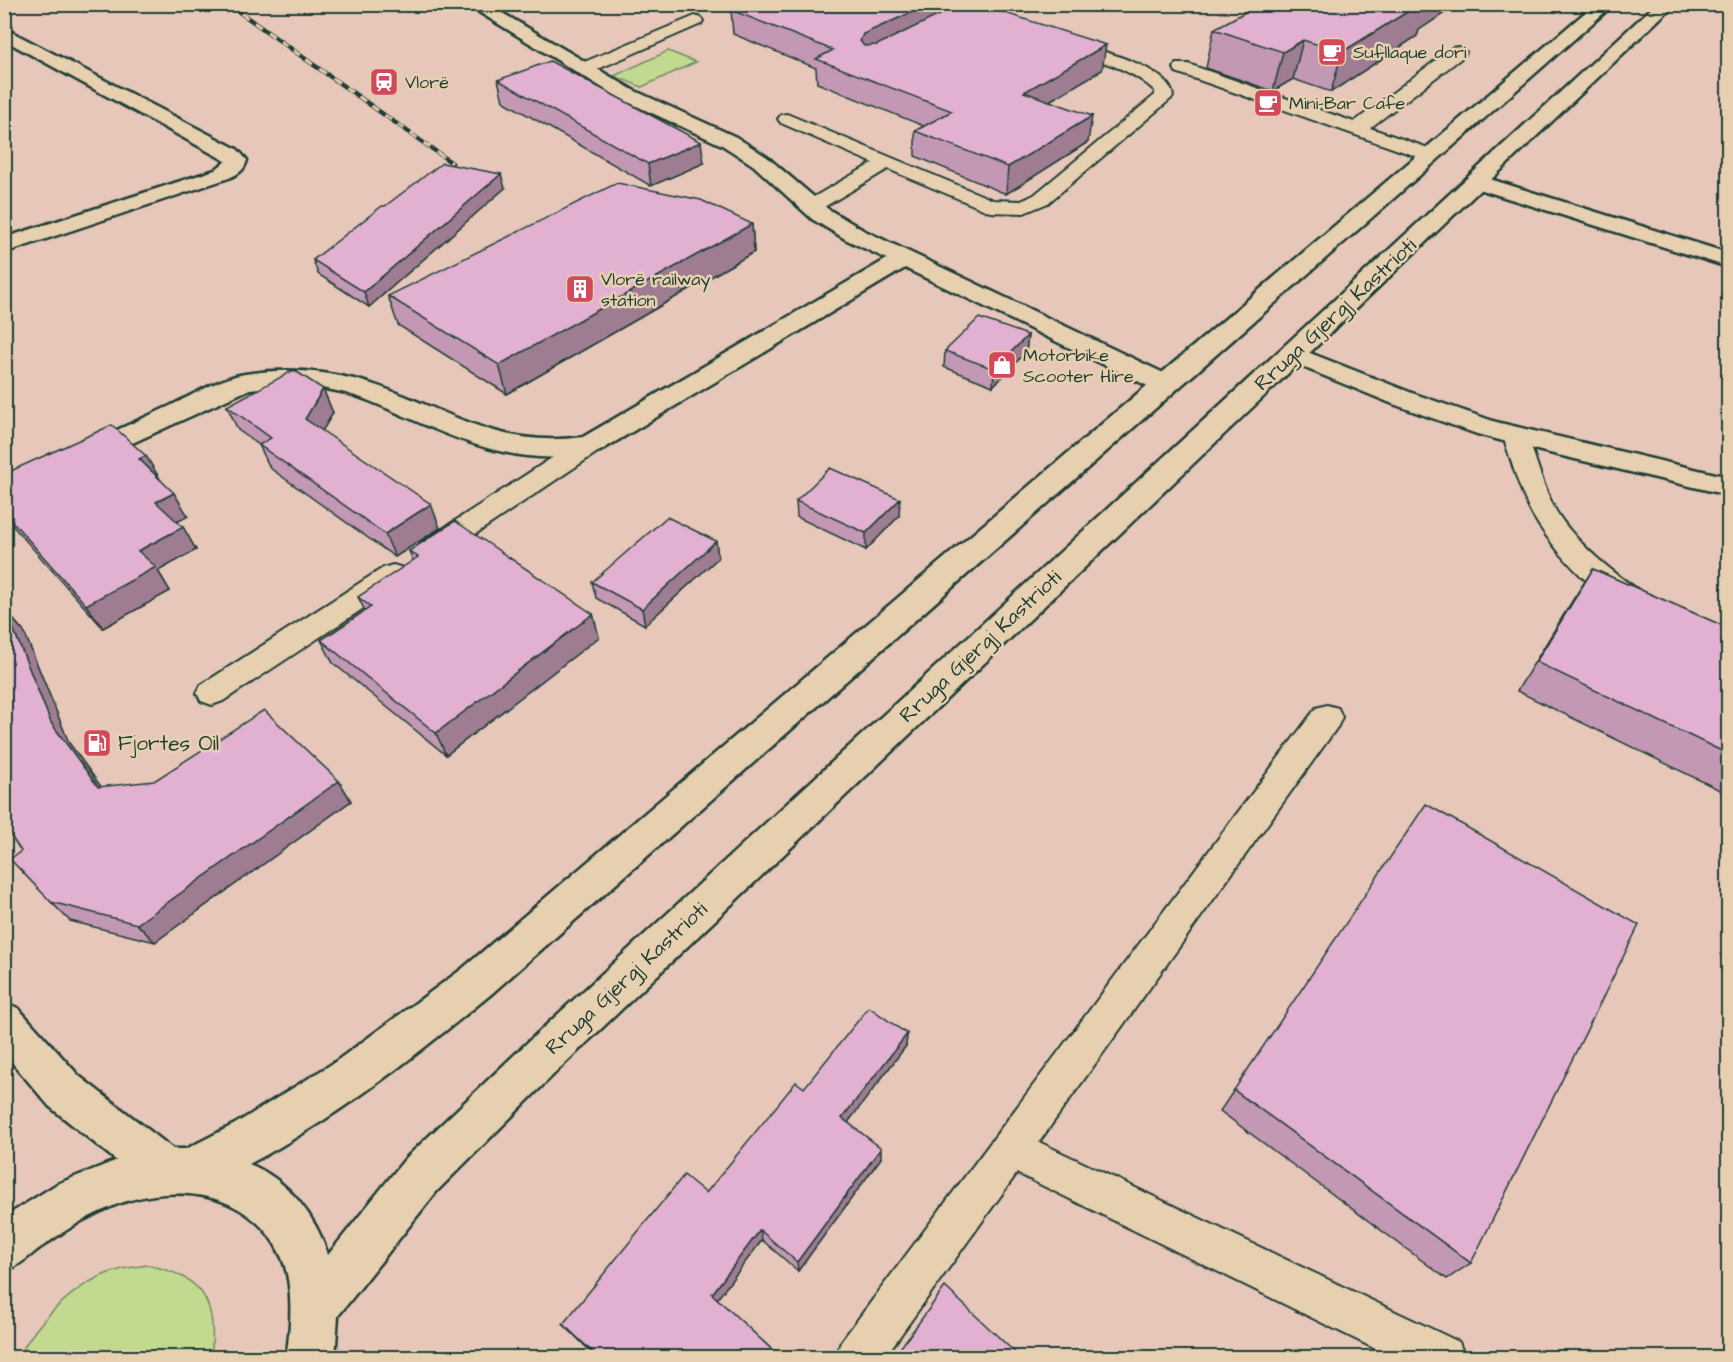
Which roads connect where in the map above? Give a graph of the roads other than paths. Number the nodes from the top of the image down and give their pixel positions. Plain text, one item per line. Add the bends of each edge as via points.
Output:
1 (474, 4) edge
2 (1606, 4) edge
3 (1667, 4) edge
4 (695, 21) dead end
5 (4, 33) edge
6 (1052, 42) edge
7 (1458, 52) dead end
8 (1182, 68) dead end
9 (583, 69) junction
10 (787, 119) dead end
11 (1354, 130) junction
12 (1430, 155) junction
13 (888, 162) junction
14 (1477, 181) junction
15 (812, 206) junction
16 (4, 246) edge
17 (903, 259) junction
18 (1728, 260) edge
19 (1292, 354) junction
20 (1166, 384) junction
21 (1515, 436) junction
22 (590, 445) junction
23 (1728, 486) edge
24 (4, 493) edge
25 (1645, 608) edge
26 (212, 693) dead end
27 (1328, 717) dead end
28 (4, 1022) edge
29 (1010, 1149) junction
30 (177, 1171) junction
31 (4, 1249) edge
32 (317, 1341) edge
33 (856, 1358) edge
34 (1443, 1358) edge

1 - 9 main road
2 - 12 main road
3 - 14 main road, Rruga Gjergj Kastrioti
4 - 9 lane
5 - 16 main road via 237,160 235,167 222,174
6 - 13 lane via 1142,72 1164,90 1164,97 1041,199 1024,207 990,206
7 - 11 lane
8 - 11 lane
9 - 15 main road via 626,94 729,141 760,161
10 - 13 lane
11 - 12 lane
12 - 20 main road
13 - 15 lane
14 - 18 main road
14 - 19 main road, Rruga Gjergj Kastrioti
15 - 17 main road via 855,235
17 - 20 main road
17 - 22 main road
19 - 21 main road via 1405,400
19 - 32 main road, Rruga Gjergj Kastrioti via 421,1175
20 - 30 main road via 476,982 402,1041 270,1128
21 - 23 main road
21 - 25 lane via 1545,514 1611,585
22 - 24 main road via 541,452 504,446 348,385 276,378 244,382
22 - 26 lane
27 - 29 lane
28 - 30 main road via 64,1091
29 - 33 lane
29 - 34 lane
30 - 31 main road via 120,1181 73,1200
30 - 32 main road via 239,1182 278,1209 304,1252

